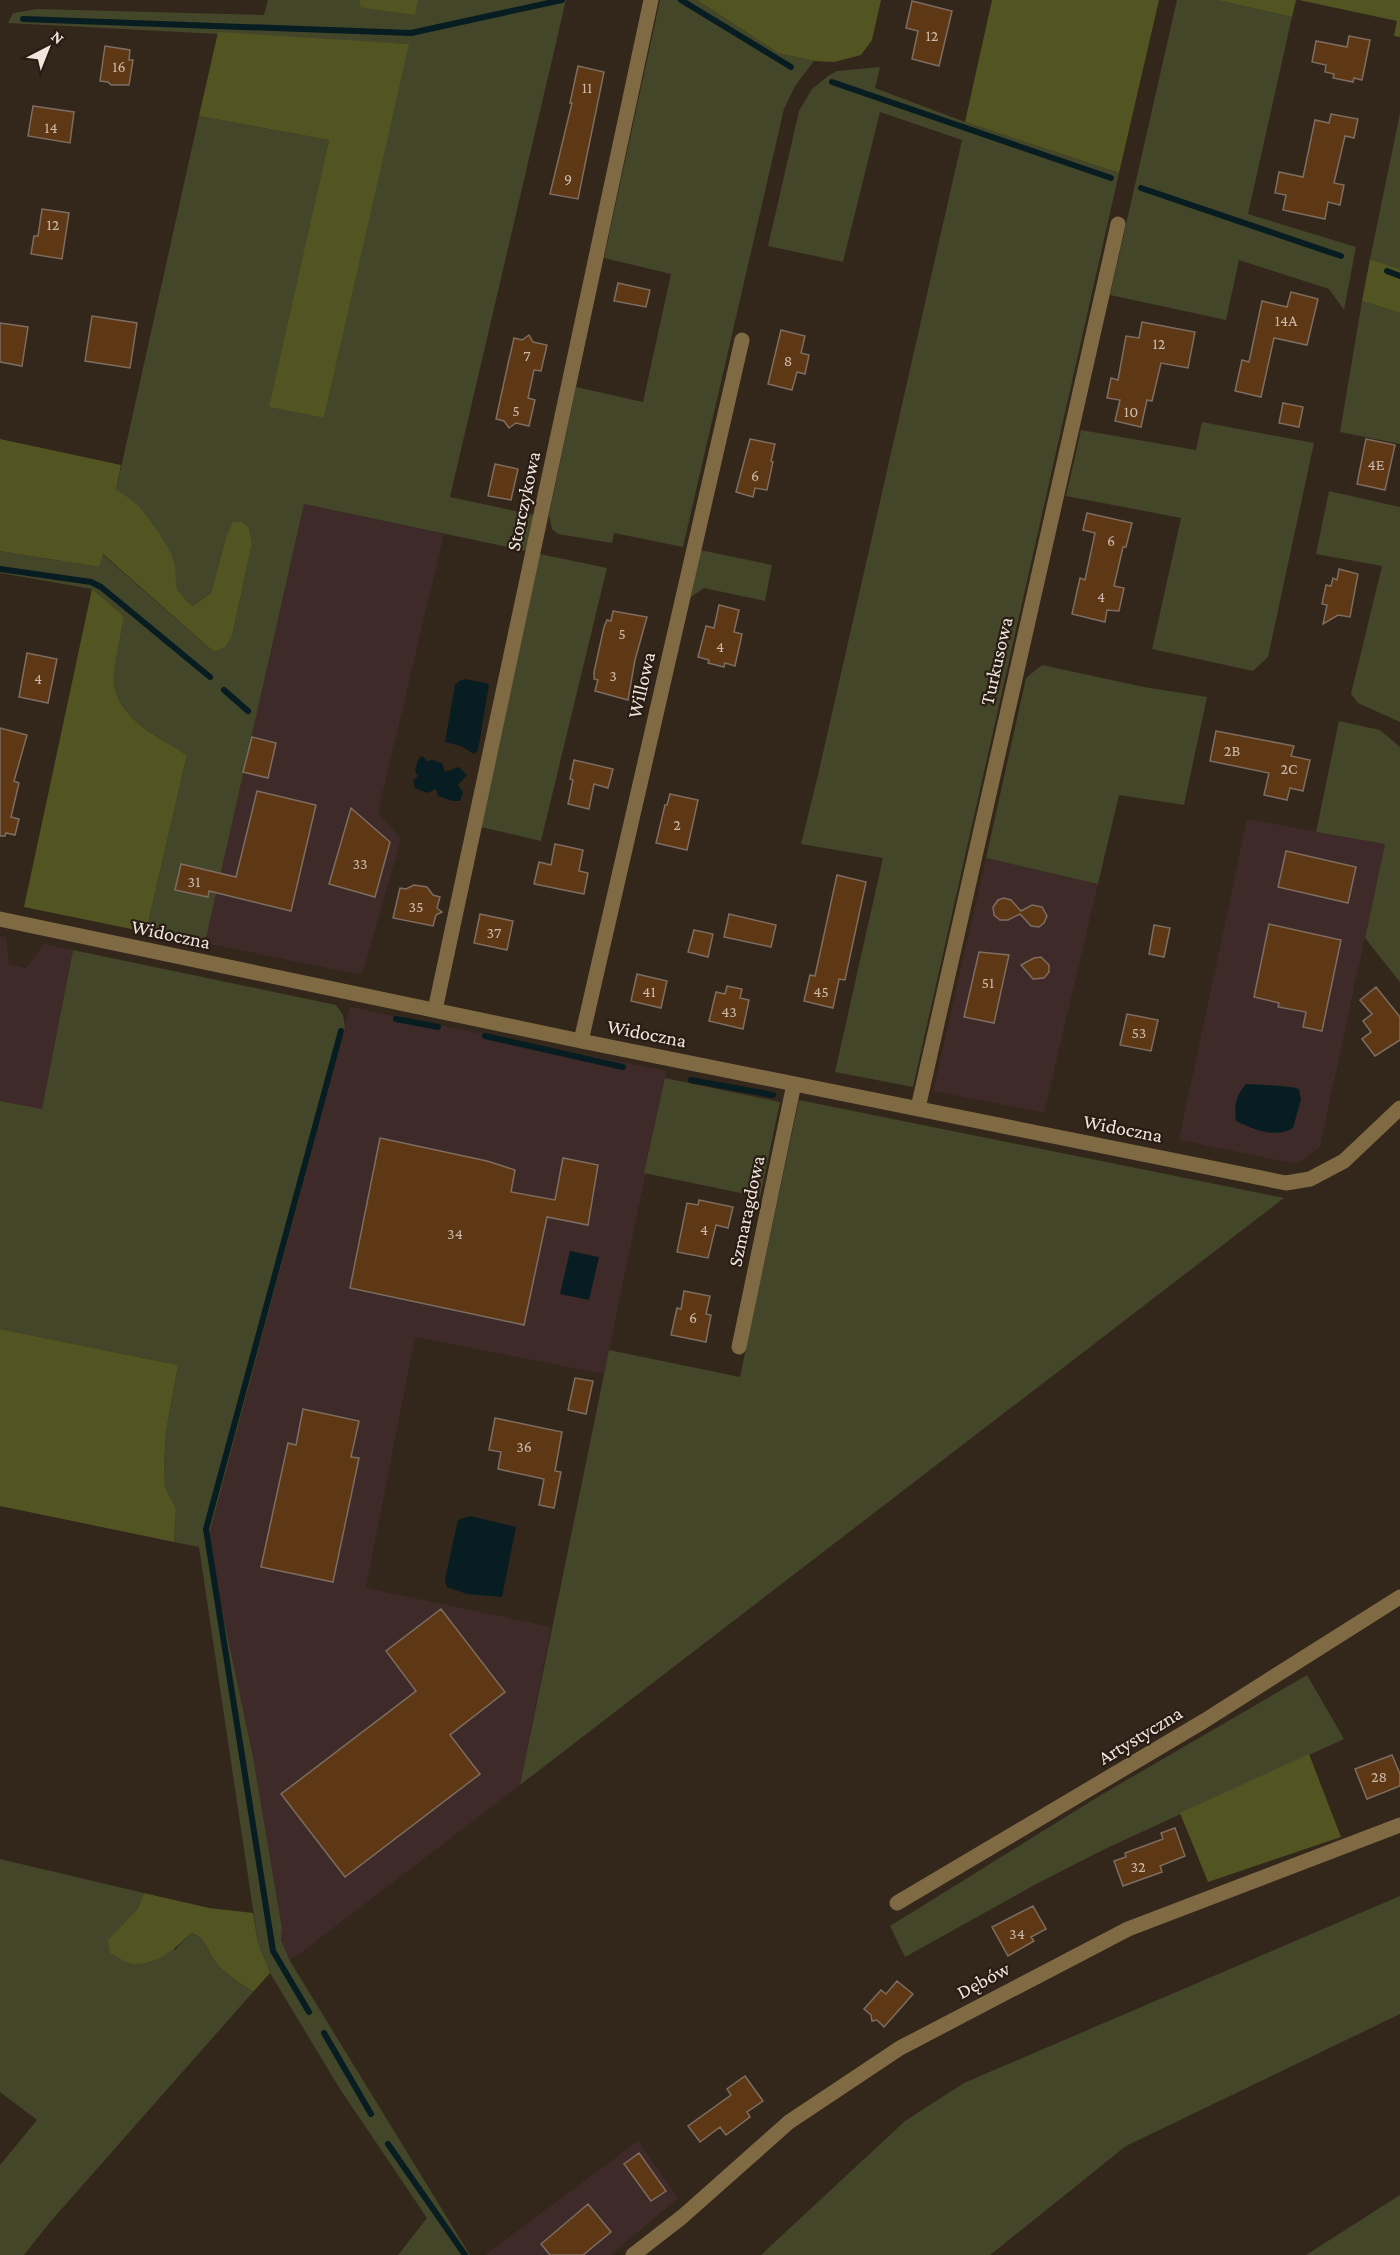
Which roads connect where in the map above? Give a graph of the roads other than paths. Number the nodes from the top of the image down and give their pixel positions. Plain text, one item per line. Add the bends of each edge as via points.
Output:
1 (651, 0) edge
2 (1118, 224) dead end
3 (742, 340) dead end
4 (0, 920) edge
5 (435, 1010) junction
6 (581, 1041) junction
7 (794, 1084) junction
8 (918, 1108) junction
9 (1400, 1108) edge
10 (739, 1347) dead end
11 (1400, 1597) edge
12 (1400, 1825) edge
13 (897, 1903) dead end
14 (633, 2255) edge

1 - 5 street, Storczykowa
2 - 8 street, Turkusowa
3 - 6 street, Willowa
4 - 5 street, Widoczna
5 - 6 street, Widoczna
6 - 7 street, Widoczna
7 - 8 street, Widoczna
7 - 10 street, Szmaragdowa
8 - 9 street, Widoczna via 1286,1183 1310,1179 1344,1161
11 - 13 street, Artystyczna via 1204,1721
12 - 14 street, Dębów via 1128,1929 900,2048 789,2122

